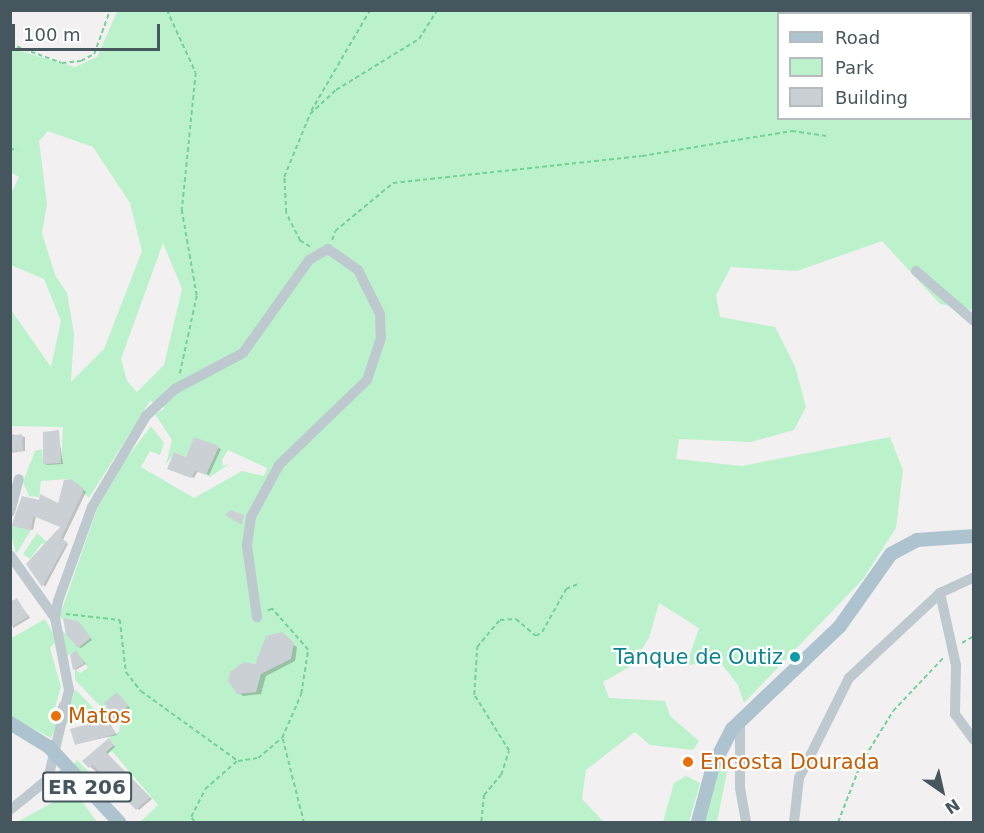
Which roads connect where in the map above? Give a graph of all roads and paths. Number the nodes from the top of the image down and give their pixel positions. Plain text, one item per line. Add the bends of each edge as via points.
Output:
1 (110, 10) edge
2 (167, 10) edge
3 (370, 10) edge
4 (437, 10) edge
5 (10, 44) edge
6 (310, 114) junction
7 (829, 136) dead end
8 (10, 148) edge
9 (17, 152) dead end
10 (324, 250) junction
11 (916, 271) dead end
12 (973, 321) edge
13 (176, 389) junction
14 (19, 479) dead end
15 (10, 512) edge
16 (974, 536) edge
17 (10, 555) edge
18 (974, 577) edge
19 (578, 584) dead end
20 (940, 593) junction
21 (55, 616) junction
22 (257, 617) joint
23 (974, 636) edge
24 (949, 652) junction
25 (740, 719) junction
26 (10, 723) edge
27 (282, 738) junction
28 (974, 740) edge
29 (55, 752) junction
30 (237, 761) junction
31 (73, 772) junction
32 (48, 779) junction
33 (10, 810) edge
34 (119, 822) edge
35 (195, 822) edge
36 (304, 822) edge
37 (481, 822) edge
38 (698, 822) edge
39 (746, 822) edge
40 (794, 822) edge
41 (838, 822) edge

1 - 5 path via 94,54 81,61 62,63
2 - 13 path via 196,73 182,210 197,296
3 - 6 path
4 - 6 path via 419,39 336,90
6 - 10 path via 284,177 286,213 300,241
7 - 10 path via 792,131 642,156 393,183 335,231
8 - 9 path
10 - 13 street via 243,352
10 - 22 street via 358,270 380,315 381,338 367,380 279,465 251,517 247,546
11 - 12 street
13 - 21 street via 146,416 92,507
14 - 15 street
16 - 25 main road via 925,538 897,548 840,626
17 - 21 street
18 - 20 street
19 - 37 path via 566,590 536,636 516,619 500,620 477,647 474,695 509,751 501,775 484,795
20 - 24 street
20 - 40 street via 849,678 799,778
21 - 29 street via 69,677
21 - 30 path via 120,620 126,672 141,691
22 - 27 path via 272,609 308,650 301,694
23 - 24 path
24 - 28 street via 956,666 955,714
24 - 41 path via 893,711 861,764
25 - 38 main road via 717,755
25 - 39 street via 740,788
26 - 29 main road, ER 206
27 - 30 path via 258,758
27 - 36 path
29 - 31 main road, ER 206
29 - 32 street
30 - 35 path via 205,789 191,817
31 - 32 street
31 - 34 main road, ER 206
32 - 33 street

